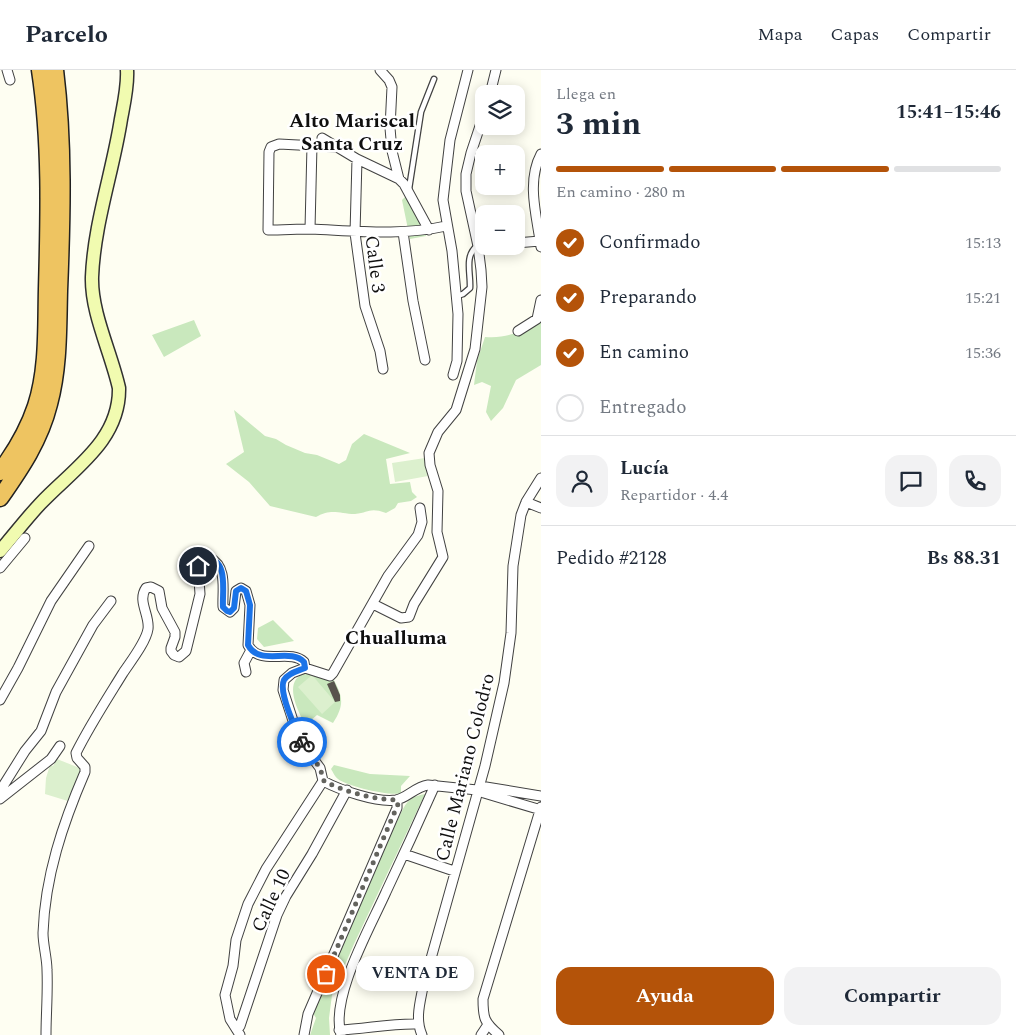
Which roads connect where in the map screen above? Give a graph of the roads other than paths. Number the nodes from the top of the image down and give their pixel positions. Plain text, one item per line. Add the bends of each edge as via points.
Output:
1 (7, 70) edge
2 (40, 70) edge
3 (54, 70) edge
4 (127, 70) edge
5 (380, 70) edge
6 (468, 70) edge
7 (496, 70) edge
8 (434, 79) dead end
9 (10, 80) dead end
10 (492, 85) edge
11 (476, 135) edge
12 (322, 138) dead end
13 (312, 145) junction
14 (336, 147) junction
15 (541, 154) edge
16 (357, 159) junction
17 (399, 179) junction
18 (409, 191) junction
19 (475, 223) edge
20 (446, 226) junction
21 (310, 229) junction
22 (429, 230) junction
23 (404, 232) junction
24 (355, 233) junction
25 (525, 243) edge
26 (540, 244) edge
27 (475, 249) edge
28 (481, 255) edge
29 (457, 296) junction
30 (541, 300) edge
31 (518, 330) dead end
32 (425, 360) dead end
33 (383, 369) dead end
34 (453, 376) dead end
35 (0, 472) edge
36 (541, 478) edge
37 (0, 498) edge
38 (526, 502) junction
39 (420, 508) dead end
40 (541, 508) edge
41 (25, 538) dead end
42 (90, 546) dead end
43 (0, 551) edge
44 (0, 568) edge
45 (111, 601) dead end
46 (373, 604) junction
47 (251, 650) junction
48 (305, 668) junction
49 (246, 672) dead end
50 (0, 700) edge
51 (60, 746) dead end
52 (324, 781) junction
53 (435, 785) junction
54 (347, 790) junction
55 (477, 790) junction
56 (0, 791) edge
57 (541, 796) edge
58 (0, 799) edge
59 (397, 800) junction
60 (541, 809) edge
61 (404, 854) junction
62 (454, 871) junction
63 (418, 1024) junction
64 (488, 1026) junction
65 (238, 1032) edge
66 (340, 1032) edge
67 (46, 1035) edge
68 (304, 1035) edge
69 (422, 1035) edge
70 (481, 1035) edge
71 (499, 1035) edge

1 - 9 street
2 - 35 highway via 46,113 49,214 43,374 30,422
3 - 37 highway via 62,212 55,377 34,447
4 - 43 street via 123,109 94,251 92,277 92,294 119,388 117,413 112,427 91,455 39,505
5 - 17 street via 392,87 390,128
6 - 20 street via 446,162 443,200
7 - 10 street
8 - 18 lane via 421,112
11 - 19 street via 466,174 466,191
12 - 14 street
13 - 14 street
13 - 21 street
13 - 21 street via 276,144 270,149 269,157 268,230
14 - 16 street
15 - 26 street via 536,163 533,192
16 - 17 street
16 - 24 street, Calle 3
17 - 18 street
18 - 22 street
20 - 22 street
20 - 29 street
21 - 24 street
22 - 23 street
23 - 24 street
23 - 32 street
24 - 33 street, Calle 3 via 365,306
25 - 26 street
27 - 29 lane via 470,260 470,288
28 - 46 street via 482,287 475,349 456,410 434,438 429,453 438,491 437,532 443,557 408,618 401,618
29 - 34 street via 459,336
30 - 31 street via 537,320
36 - 38 street, Calle Mariano Colodro
38 - 40 street
38 - 55 street, Calle Mariano Colodro via 513,566 504,683
39 - 46 street via 421,527
41 - 44 street
42 - 50 street via 51,601
45 - 56 street via 93,625 56,692 41,731 24,751
46 - 48 street via 330,676
47 - 48 street via 262,656 300,658
47 - 49 street via 244,663
47 - 67 street via 248,645 250,605 247,593 241,588 236,591 234,608 230,612 224,609 222,571 210,558 202,560 198,566 200,594 186,651 179,657 171,651 175,632 164,615 159,591 151,586 146,588 143,595 148,630 76,753 85,772 52,863 46,899 43,934 47,969
48 - 52 street via 287,676 283,690 297,733 320,768
51 - 58 street via 51,759
52 - 54 street
52 - 65 street via 266,869 248,904 236,940 225,995 230,1019
53 - 55 street
53 - 59 street via 421,786
53 - 61 street
54 - 59 street
54 - 65 street, Calle 10 via 277,915
55 - 57 street via 486,787
55 - 60 street
55 - 62 street, Calle Mariano Colodro
59 - 68 street via 397,808 308,1014
60 - 64 street via 483,999
61 - 62 street
61 - 66 street via 351,970 340,1007
62 - 63 street, Calle Mariano Colodro via 423,987
63 - 66 street via 386,1024
63 - 69 street, Calle Mariano Colodro
64 - 70 street
64 - 71 street

